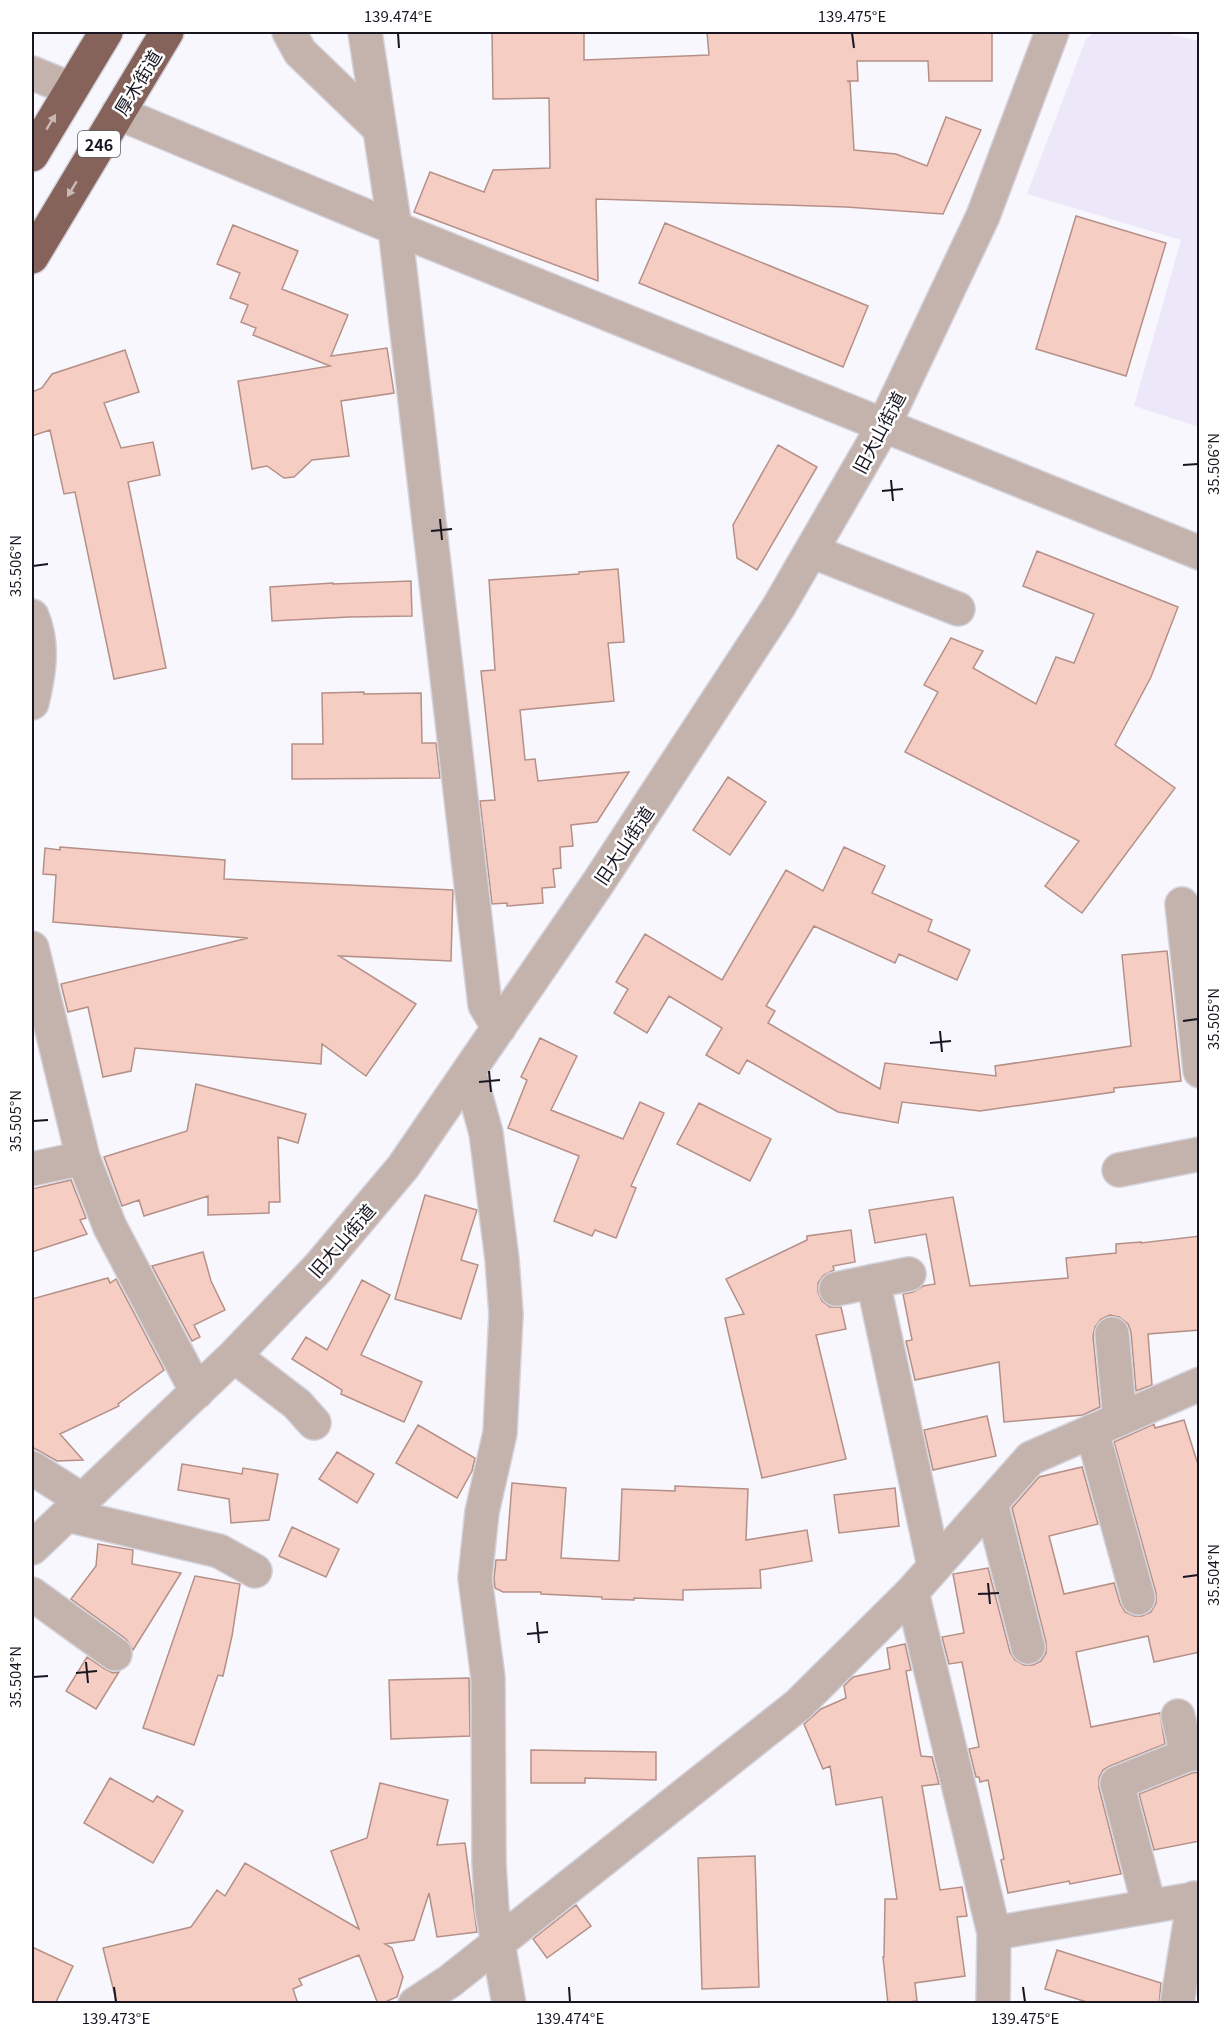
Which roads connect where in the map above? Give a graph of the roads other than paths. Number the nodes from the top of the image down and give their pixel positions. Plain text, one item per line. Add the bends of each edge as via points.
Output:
1 (98, 32) edge
2 (106, 32) edge
3 (167, 32) edge
4 (290, 32) edge
5 (365, 32) edge
6 (1052, 32) edge
7 (32, 73) edge
8 (71, 89) junction
9 (118, 113) junction
10 (380, 129) junction
11 (32, 155) edge
12 (394, 228) junction
13 (32, 257) edge
14 (884, 425) junction
15 (811, 551) junction
16 (1200, 553) edge
17 (958, 609) dead end
18 (32, 616) edge
19 (32, 703) edge
20 (1182, 904) dead end
21 (32, 948) edge
22 (499, 1028) junction
23 (469, 1071) junction
24 (1200, 1071) edge
25 (1200, 1154) edge
26 (83, 1158) junction
27 (32, 1169) edge
28 (1119, 1170) dead end
29 (909, 1274) dead end
30 (873, 1281) junction
31 (836, 1289) dead end
32 (1112, 1334) dead end
33 (234, 1356) junction
34 (1198, 1390) edge
35 (197, 1392) junction
36 (314, 1423) dead end
37 (1106, 1425) junction
38 (32, 1468) edge
39 (991, 1503) junction
40 (75, 1507) junction
41 (32, 1548) edge
42 (934, 1566) junction
43 (255, 1571) dead end
44 (912, 1592) junction
45 (32, 1594) edge
46 (1138, 1598) dead end
47 (1028, 1647) dead end
48 (115, 1654) dead end
49 (1178, 1716) dead end
50 (1193, 1754) edge
51 (1197, 1898) edge
52 (1149, 1906) junction
53 (994, 1933) junction
54 (498, 1942) junction
55 (416, 2004) edge
56 (509, 2004) edge
57 (993, 2004) edge
58 (1177, 2004) edge

1 - 8 highway
2 - 8 highway
3 - 9 highway, 厚木街道 / 246
4 - 10 street via 300,52
5 - 10 street
6 - 14 street, 旧大山街道 via 983,216
7 - 8 street
11 -> 8 highway
9 - 12 street
9 -> 13 highway, 厚木街道 / 246
10 - 12 street
12 - 14 street
12 - 22 street via 485,1005
14 - 15 street, 旧大山街道
14 - 16 street
15 - 17 street
15 - 22 street, 旧大山街道 via 700,730
18 - 19 street via 39,633 38,677
20 - 24 street
21 - 26 street
22 - 23 street, 旧大山街道
23 - 33 street, 旧大山街道 via 403,1167 318,1268
23 - 54 street via 486,1133 506,1314 500,1433 482,1512 475,1578 488,1678 489,1863
25 - 28 street
26 - 27 street
26 - 35 street via 110,1227
29 - 30 street
30 - 31 street
30 - 42 street
32 - 37 street
33 - 35 street, 旧大山街道
33 - 36 street via 297,1404
34 - 37 street
35 - 40 street, 旧大山街道
37 - 39 street via 1031,1458
37 - 46 street
38 - 40 street
39 - 42 street
39 - 47 street
40 - 41 street, 旧大山街道
40 - 43 street via 219,1551
42 - 44 street
44 - 53 street
44 - 54 street via 798,1705
45 - 48 street
49 - 50 street
50 - 52 street via 1117,1784
51 - 52 street
51 - 58 street
52 - 53 street
53 - 57 street
54 - 55 street
54 - 56 street

